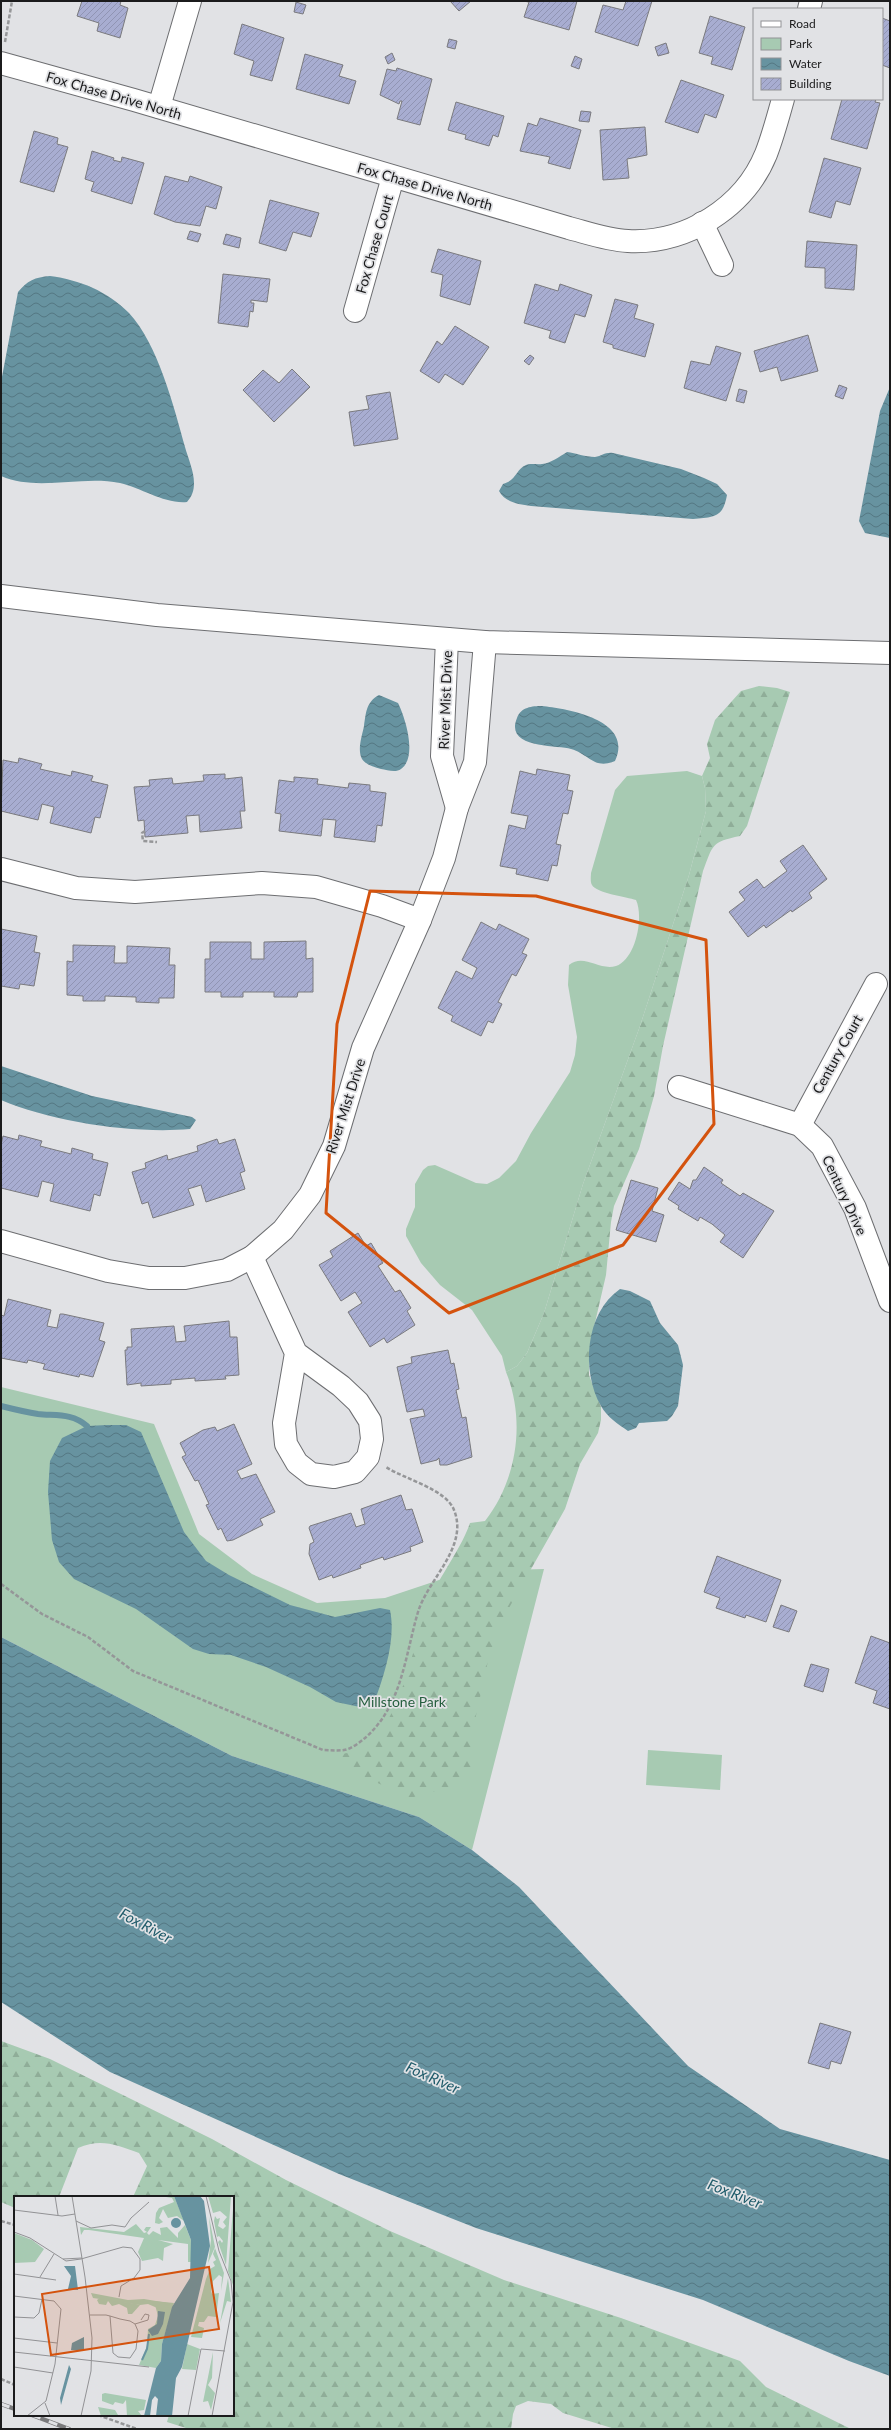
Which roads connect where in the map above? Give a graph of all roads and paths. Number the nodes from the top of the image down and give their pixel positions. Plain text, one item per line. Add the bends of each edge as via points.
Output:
1 (12, 1) edge
2 (190, 1) edge
3 (3, 54) edge
4 (783, 100) edge
5 (159, 107) junction
6 (393, 177) junction
7 (702, 223) junction
8 (722, 265) dead end
9 (356, 311) dead end
10 (1, 596) edge
11 (447, 639) junction
12 (485, 642) junction
13 (890, 653) edge
14 (457, 808) junction
15 (145, 831) dead end
16 (157, 842) dead end
17 (1, 869) edge
18 (420, 920) junction
19 (876, 984) dead end
20 (679, 1087) dead end
21 (800, 1125) junction
22 (1, 1241) edge
23 (252, 1257) junction
24 (890, 1301) edge
25 (296, 1353) junction
26 (368, 1457) junction
27 (1, 1584) edge
28 (1, 2221) edge
29 (14, 2225) edge
30 (1, 2379) edge
31 (14, 2384) edge
32 (101, 2416) edge
33 (137, 2429) edge

1 - 3 path
2 - 5 street
3 - 5 street, Fox Chase Drive North
4 - 7 street, Fox Chase Drive North via 766,155 750,183 733,202
5 - 6 street, Fox Chase Drive North
6 - 7 street, Fox Chase Drive North via 583,232 628,241 659,239
6 - 9 street, Fox Chase Court
7 - 8 street
10 - 11 street via 157,615
11 - 12 street
11 - 14 street, River Mist Drive via 442,756
12 - 13 street
12 - 14 street, River Mist Drive via 475,762
14 - 18 street, River Mist Drive via 444,858
15 - 16 path via 142,832 143,841
17 - 18 street via 76,888 135,892 262,883 316,887
18 - 23 street, River Mist Drive via 363,1048 334,1146 310,1195 283,1230
19 - 21 street, Century Court
20 - 21 street, Century Drive
21 - 24 street, Century Drive via 822,1146 839,1175 855,1208
22 - 23 street, River Mist Drive via 108,1271 149,1278 185,1278 227,1270
23 - 25 street
25 - 26 street via 341,1386 358,1402 370,1422 372,1439
25 - 26 street via 284,1423 286,1444 297,1463 312,1474 334,1478 355,1472
26 - 27 path via 443,1497 454,1509 458,1526 453,1549 418,1612 405,1670 388,1709 373,1731 359,1743 345,1750 323,1750 140,1674 88,1637 42,1614
28 - 29 path
30 - 31 path
32 - 33 path

